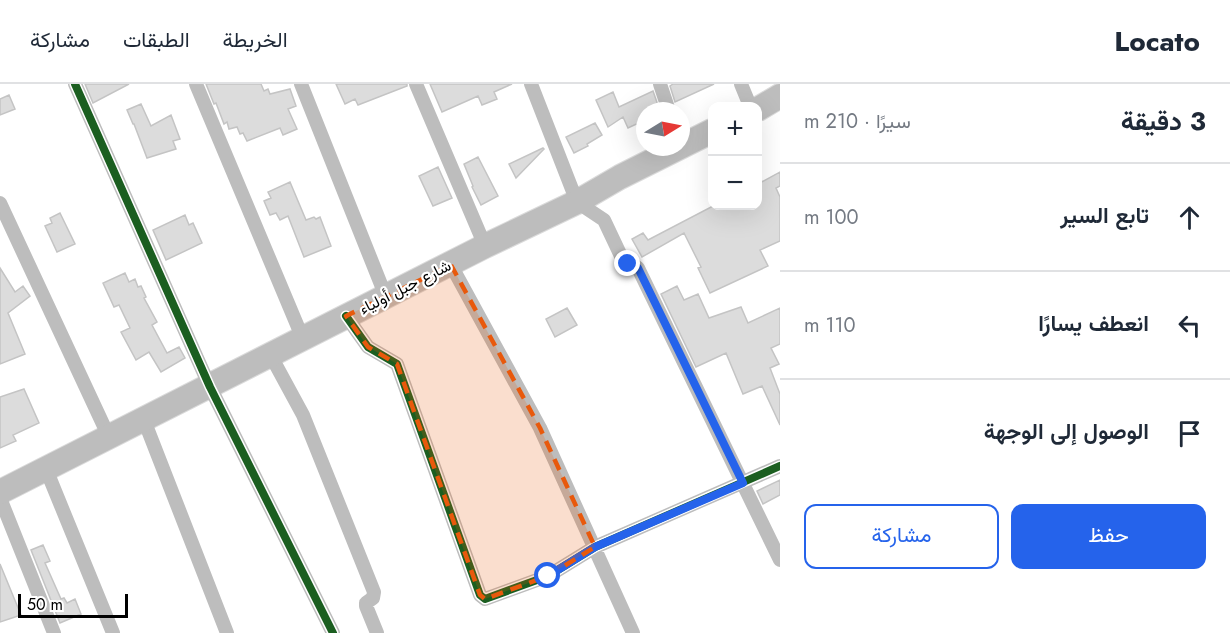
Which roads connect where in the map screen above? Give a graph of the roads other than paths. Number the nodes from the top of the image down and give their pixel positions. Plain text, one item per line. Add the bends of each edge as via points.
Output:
1 (75, 84) edge
2 (196, 84) edge
3 (301, 84) edge
4 (416, 84) edge
5 (531, 84) edge
6 (660, 84) edge
7 (741, 84) edge
8 (780, 96) edge
9 (666, 102) edge
10 (748, 102) edge
11 (762, 107) edge
12 (708, 133) edge
13 (690, 142) edge
14 (663, 156) edge
15 (577, 202) junction
16 (0, 203) edge
17 (485, 246) junction
18 (451, 265) junction
19 (386, 297) junction
20 (346, 316) junction
21 (303, 339) junction
22 (271, 356) junction
23 (210, 387) junction
24 (144, 420) junction
25 (109, 437) junction
26 (780, 466) edge
27 (46, 469) junction
28 (743, 483) junction
29 (0, 492) edge
30 (0, 498) edge
31 (595, 547) junction
32 (780, 560) edge
33 (54, 633) edge
34 (113, 633) edge
35 (228, 633) edge
36 (333, 633) edge
37 (377, 633) edge
38 (633, 633) edge

1 - 23 street
2 - 21 street
3 - 19 street
4 - 17 street
5 - 15 street
6 - 9 street
7 - 10 street
8 - 11 highway
12 - 13 highway, شارع جبل أولياء
14 - 15 highway, شارع جبل أولياء
15 - 17 highway, شارع جبل أولياء
15 - 28 street via 604,220 621,256 638,268
16 - 25 street
17 - 18 highway, شارع جبل أولياء
18 - 19 highway, شارع جبل أولياء
18 - 31 street via 540,428
19 - 20 highway, شارع جبل أولياء
20 - 21 highway, شارع جبل أولياء
20 - 31 street via 368,347 397,364 482,598 548,576
21 - 22 highway, شارع جبل أولياء
22 - 23 highway, شارع جبل أولياء
22 - 37 street via 303,415 374,592 366,606
23 - 24 highway, شارع جبل أولياء
23 - 36 street
24 - 25 highway, شارع جبل أولياء
24 - 35 street
25 - 27 highway, شارع جبل أولياء
26 - 28 street
27 - 29 highway, شارع جبل أولياء
27 - 34 street
28 - 31 street
28 - 32 street
30 - 33 street
31 - 38 street

